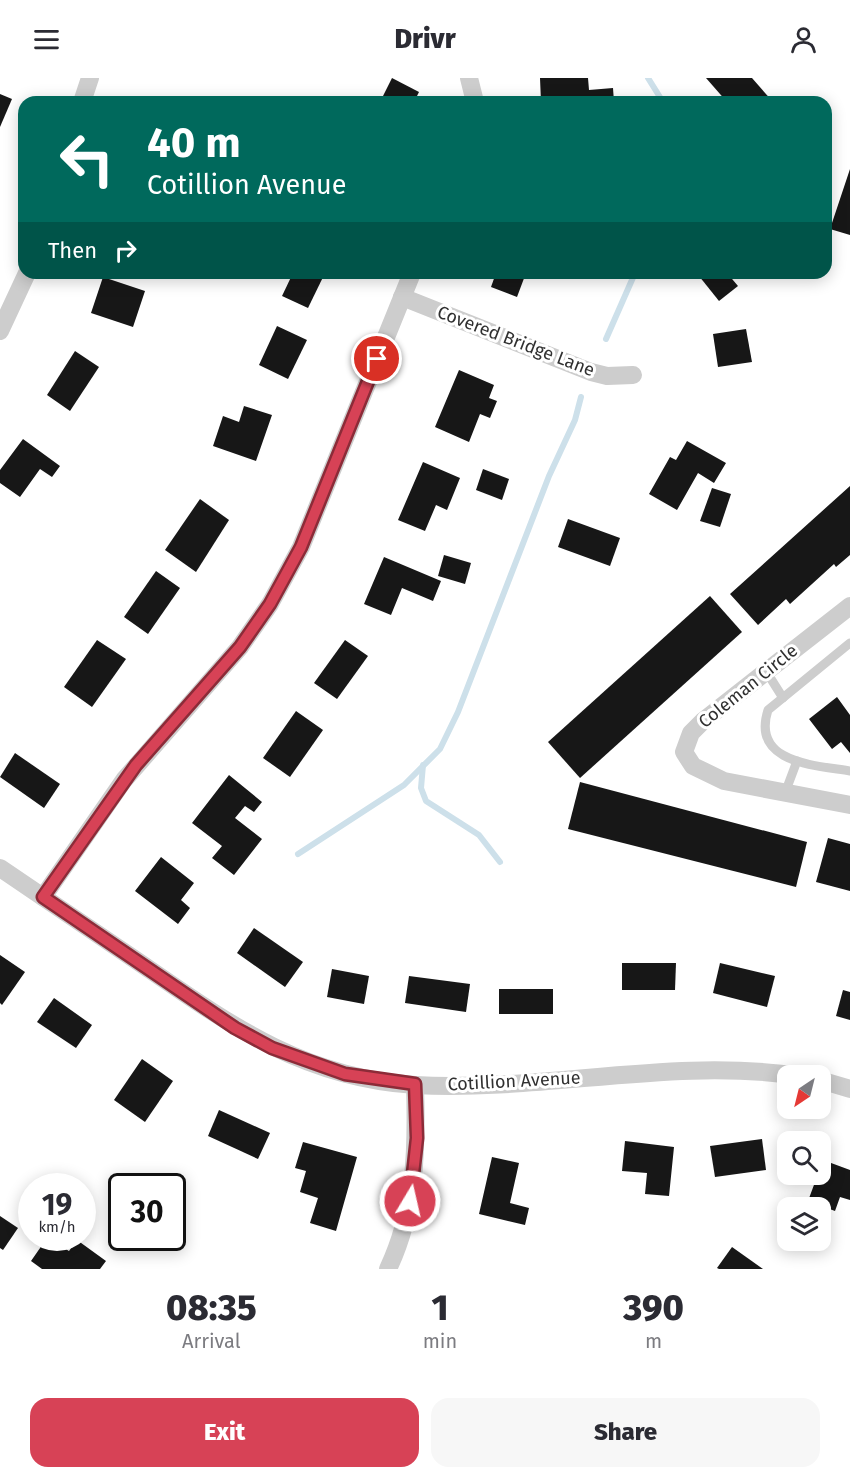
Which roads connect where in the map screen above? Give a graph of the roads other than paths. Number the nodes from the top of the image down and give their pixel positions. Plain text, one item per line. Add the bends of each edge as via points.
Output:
1 (90, 78) edge
2 (469, 78) edge
3 (84, 96) edge
4 (474, 96) edge
5 (24, 279) edge
6 (410, 279) edge
7 (402, 297) junction
8 (0, 331) edge
9 (633, 375) dead end
10 (850, 606) edge
11 (850, 643) edge
12 (766, 671) junction
13 (783, 698) junction
14 (797, 761) junction
15 (850, 771) edge
16 (785, 793) junction
17 (850, 805) edge
18 (0, 868) edge
19 (43, 897) junction
20 (777, 1073) edge
21 (831, 1083) edge
22 (415, 1084) junction
23 (850, 1089) edge
24 (388, 1269) edge

1 - 3 street
2 - 4 street
5 - 8 street
6 - 7 street
7 - 9 street, Covered Bridge Lane via 591,372
7 - 19 street via 301,547 270,604 240,647 130,772
10 - 12 street, Coleman Circle
11 - 13 lane
12 - 13 lane
12 - 16 street, Coleman Circle via 697,727 684,752 693,766 724,781
13 - 14 lane via 768,710 765,733 775,751
14 - 15 lane
14 - 16 lane
16 - 17 street, Coleman Circle
18 - 19 street, Cotillion Avenue
19 - 22 street, Cotillion Avenue via 235,1028 272,1048 345,1074
20 - 22 street, Cotillion Avenue via 716,1069 458,1085
21 - 23 street
22 - 24 street via 414,1180 406,1222

